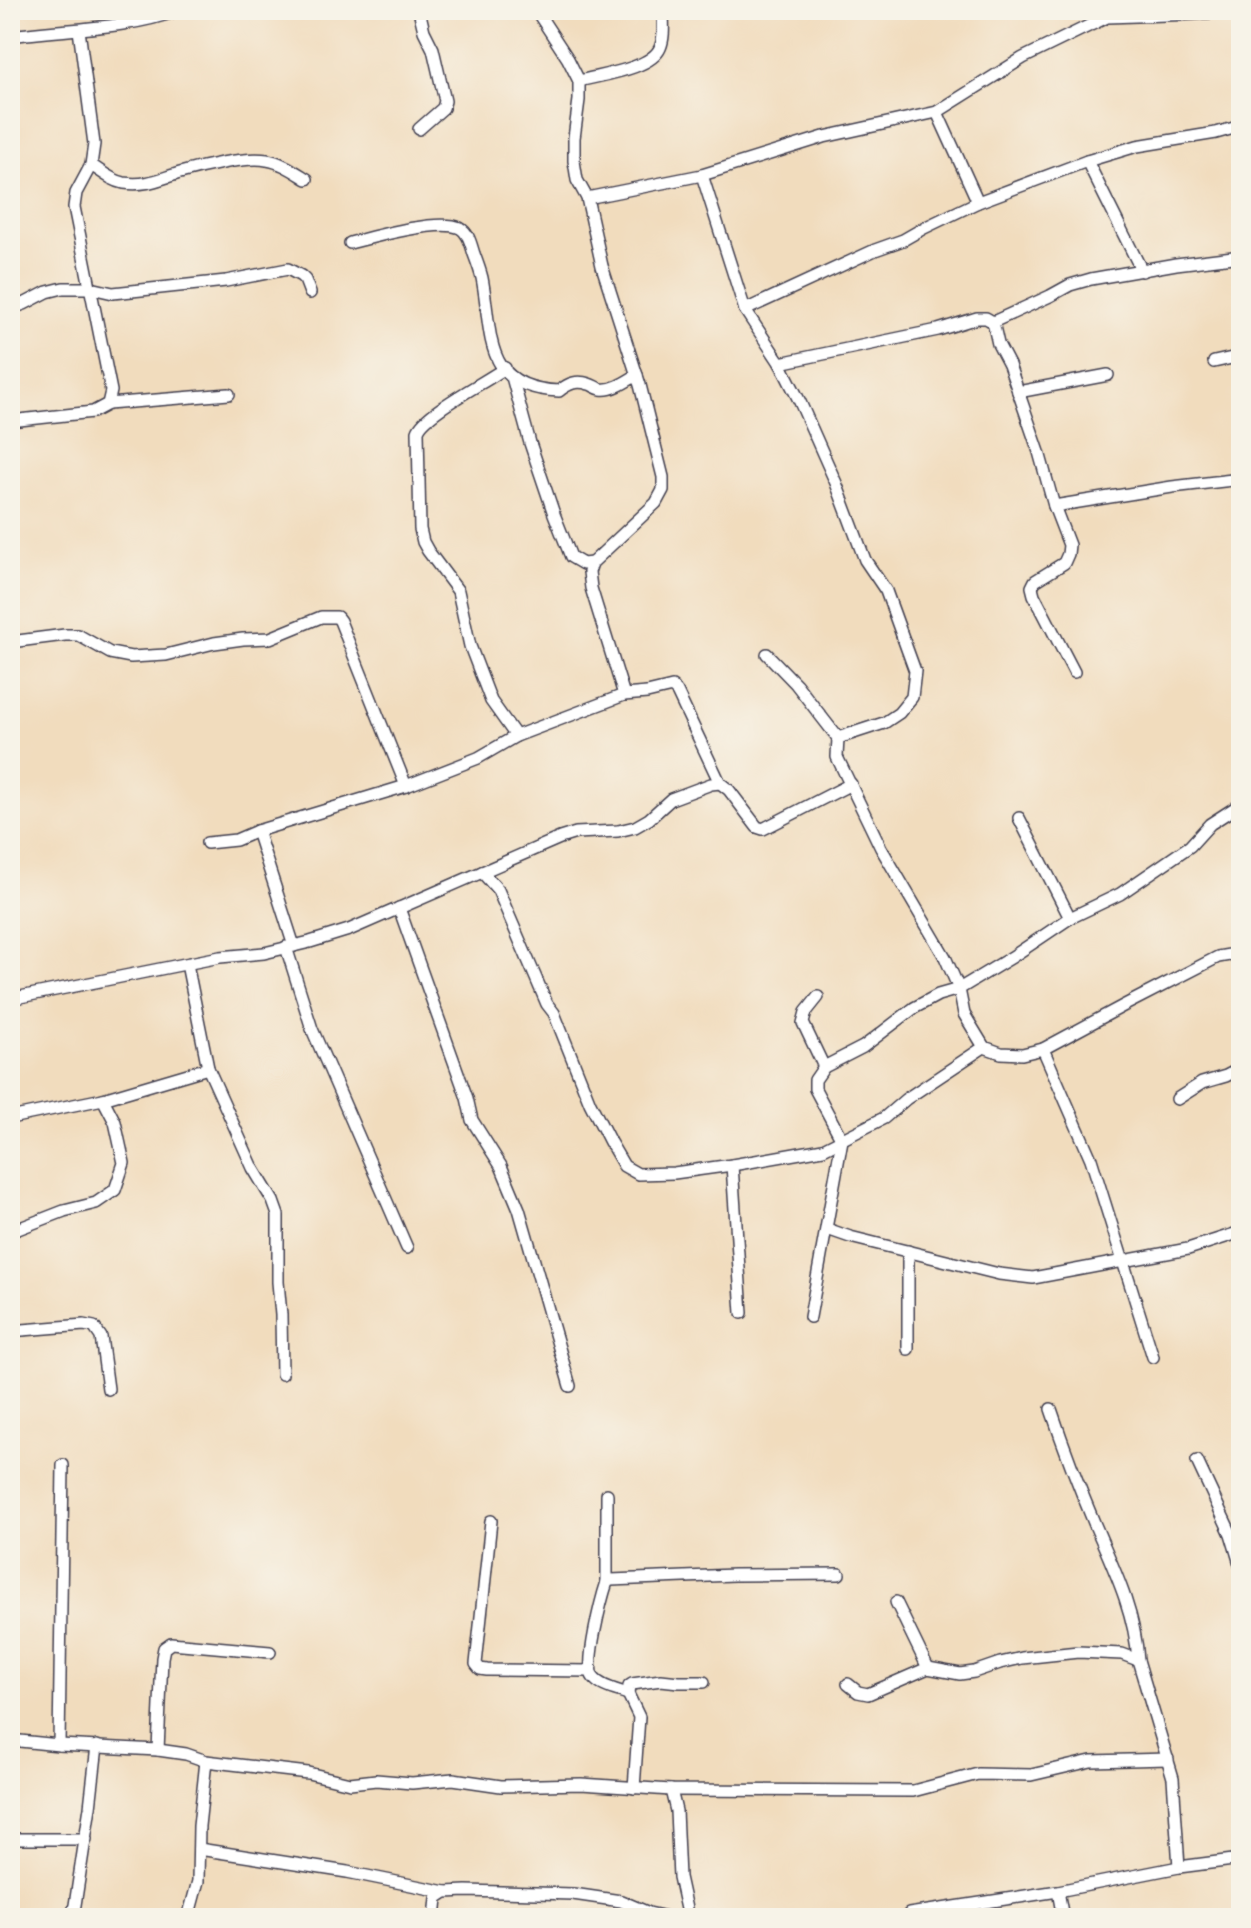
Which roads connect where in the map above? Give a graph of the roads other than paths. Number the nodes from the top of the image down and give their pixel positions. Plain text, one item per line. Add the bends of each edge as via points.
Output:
1 (179, 10) edge
2 (419, 10) edge
3 (536, 10) edge
4 (663, 10) edge
5 (1237, 10) edge
6 (1106, 14) edge
7 (79, 30) junction
8 (10, 36) edge
9 (579, 81) junction
10 (937, 112) junction
11 (1241, 126) edge
12 (419, 129) dead end
13 (1087, 161) junction
14 (91, 165) junction
15 (702, 175) junction
16 (307, 179) dead end
17 (587, 198) junction
18 (978, 202) junction
19 (350, 243) dead end
20 (1241, 256) edge
21 (1142, 271) junction
22 (91, 288) junction
23 (310, 293) dead end
24 (10, 309) edge
25 (745, 310) junction
26 (993, 322) junction
27 (1241, 356) edge
28 (1214, 362) dead end
29 (780, 363) junction
30 (509, 373) junction
31 (637, 375) junction
32 (1108, 375) dead end
33 (1018, 392) junction
34 (229, 394) dead end
35 (108, 404) junction
36 (10, 421) edge
37 (1241, 479) edge
38 (1054, 506) junction
39 (592, 563) junction
40 (10, 642) edge
41 (767, 654) dead end
42 (1074, 672) dead end
43 (624, 695) junction
44 (516, 736) junction
45 (838, 738) junction
46 (720, 783) junction
47 (851, 784) junction
48 (406, 786) junction
49 (1241, 804) edge
50 (1019, 818) dead end
51 (257, 831) junction
52 (207, 843) dead end
53 (482, 872) junction
54 (399, 908) junction
55 (1070, 918) junction
56 (290, 947) junction
57 (1241, 953) edge
58 (187, 964) junction
59 (959, 989) junction
60 (818, 997) dead end
61 (10, 999) edge
62 (984, 1047) junction
63 (1043, 1049) junction
64 (824, 1067) junction
65 (208, 1068) junction
66 (1241, 1068) edge
67 (103, 1099) junction
68 (1177, 1099) dead end
69 (10, 1118) edge
70 (842, 1140) junction
71 (732, 1165) junction
72 (827, 1229) junction
73 (10, 1232) edge
74 (1241, 1232) edge
75 (407, 1248) dead end
76 (908, 1251) junction
77 (1122, 1261) junction
78 (742, 1313) dead end
79 (810, 1317) dead end
80 (10, 1331) edge
81 (908, 1349) dead end
82 (1153, 1357) dead end
83 (282, 1374) dead end
84 (570, 1386) dead end
85 (108, 1389) dead end
86 (1051, 1409) dead end
87 (1197, 1461) dead end
88 (63, 1465) dead end
89 (607, 1494) dead end
90 (491, 1521) dead end
91 (1236, 1532) edge
92 (1241, 1567) edge
93 (839, 1574) dead end
94 (607, 1582) junction
95 (896, 1602) dead end
96 (270, 1652) dead end
97 (1138, 1660) junction
98 (928, 1668) junction
99 (590, 1671) junction
100 (704, 1682) dead end
101 (848, 1684) dead end
102 (628, 1694) junction
103 (10, 1740) edge
104 (59, 1745) junction
105 (97, 1746) junction
106 (158, 1750) junction
107 (1168, 1759) junction
108 (206, 1761) junction
109 (634, 1788) junction
110 (671, 1790) junction
111 (10, 1839) edge
112 (86, 1839) junction
113 (199, 1849) junction
114 (1241, 1859) edge
115 (1179, 1867) junction
116 (1058, 1891) junction
117 (446, 1892) junction
118 (909, 1914) dead end
119 (71, 1918) edge
120 (188, 1918) edge
121 (435, 1918) edge
122 (671, 1918) edge
123 (688, 1918) edge
124 (1063, 1918) edge

1 - 7 street
2 - 12 street via 445,101
3 - 9 street
4 - 9 street via 662,45 656,55 638,66
5 - 6 street
6 - 10 street
7 - 8 street
7 - 14 street via 94,144
9 - 17 street via 574,161
10 - 15 street via 824,137
10 - 18 street
11 - 13 street
13 - 18 street
13 - 21 street
14 - 16 street via 122,183 140,183 256,159
14 - 22 street via 74,207
15 - 17 street
15 - 25 street
17 - 31 street via 602,266
18 - 25 street
19 - 30 street via 416,228 462,229 482,277 495,357
20 - 21 street
21 - 26 street via 1070,285
22 - 23 street via 113,293 288,269 305,280
22 - 24 street via 47,292
22 - 35 street via 110,382
25 - 29 street
26 - 29 street via 977,318
26 - 33 street
27 - 28 street
29 - 45 street via 865,560 886,591 915,671 912,697 899,713
30 - 31 street via 536,387 559,391 576,382 607,388
30 - 39 street via 571,557
30 - 44 street via 437,410 418,431 423,542 458,591 470,646 491,701
31 - 39 street via 663,490 656,503
32 - 33 street
33 - 38 street
34 - 35 street
35 - 36 street via 93,412
37 - 38 street
38 - 42 street via 1068,554 1032,587
39 - 43 street via 591,588
40 - 48 street via 78,635 110,653 166,655 214,643 270,638 321,617 337,617
41 - 45 street
43 - 44 street
43 - 46 street via 672,687
44 - 48 street via 478,758
45 - 47 street via 837,757
46 - 47 street via 763,829
46 - 53 street via 671,799 635,827 576,833
47 - 59 street
48 - 51 street
49 - 55 street via 1120,894
50 - 55 street
51 - 52 street
51 - 56 street
53 - 54 street
53 - 71 street via 498,890 590,1103 624,1166 638,1174
54 - 56 street
54 - 84 street via 472,1120 501,1166 519,1209
55 - 59 street
56 - 58 street
56 - 75 street via 312,1029
57 - 63 street via 1218,957
58 - 61 street
58 - 65 street
59 - 62 street via 964,1014
59 - 64 street via 914,1008 863,1047
60 - 64 street via 803,1023
62 - 63 street via 1022,1054
62 - 70 street via 884,1118
63 - 77 street via 1091,1159
64 - 70 street via 815,1089
65 - 67 street
65 - 83 street via 278,1215
66 - 68 street
67 - 69 street
67 - 73 street via 115,1122 124,1163 115,1190 96,1203
70 - 71 street via 823,1149
70 - 72 street
71 - 78 street
72 - 76 street
72 - 79 street
74 - 77 street
76 - 77 street via 1033,1278
76 - 81 street
77 - 82 street
80 - 85 street via 94,1327 101,1337
86 - 97 street via 1126,1596
87 - 91 street
88 - 104 street
89 - 94 street
90 - 99 street via 476,1664 487,1670
91 - 92 street
93 - 94 street
94 - 99 street
95 - 98 street
96 - 106 street via 171,1643 164,1648
97 - 98 street via 1078,1652 1022,1658 960,1674
97 - 107 street
98 - 101 street via 868,1694
99 - 102 street via 602,1684
100 - 102 street via 632,1684
102 - 109 street via 639,1717
103 - 104 street
104 - 105 street
105 - 106 street
105 - 112 street
106 - 108 street
107 - 110 street via 1091,1761 1031,1775 978,1774 913,1791
107 - 115 street
108 - 109 street via 350,1783 453,1779 501,1786
108 - 113 street
109 - 110 street
110 - 123 street
111 - 112 street
112 - 119 street
113 - 117 street
113 - 120 street via 198,1881
114 - 115 street
115 - 116 street
116 - 118 street
116 - 124 street
117 - 121 street via 437,1898
117 - 122 street via 573,1894 621,1901

